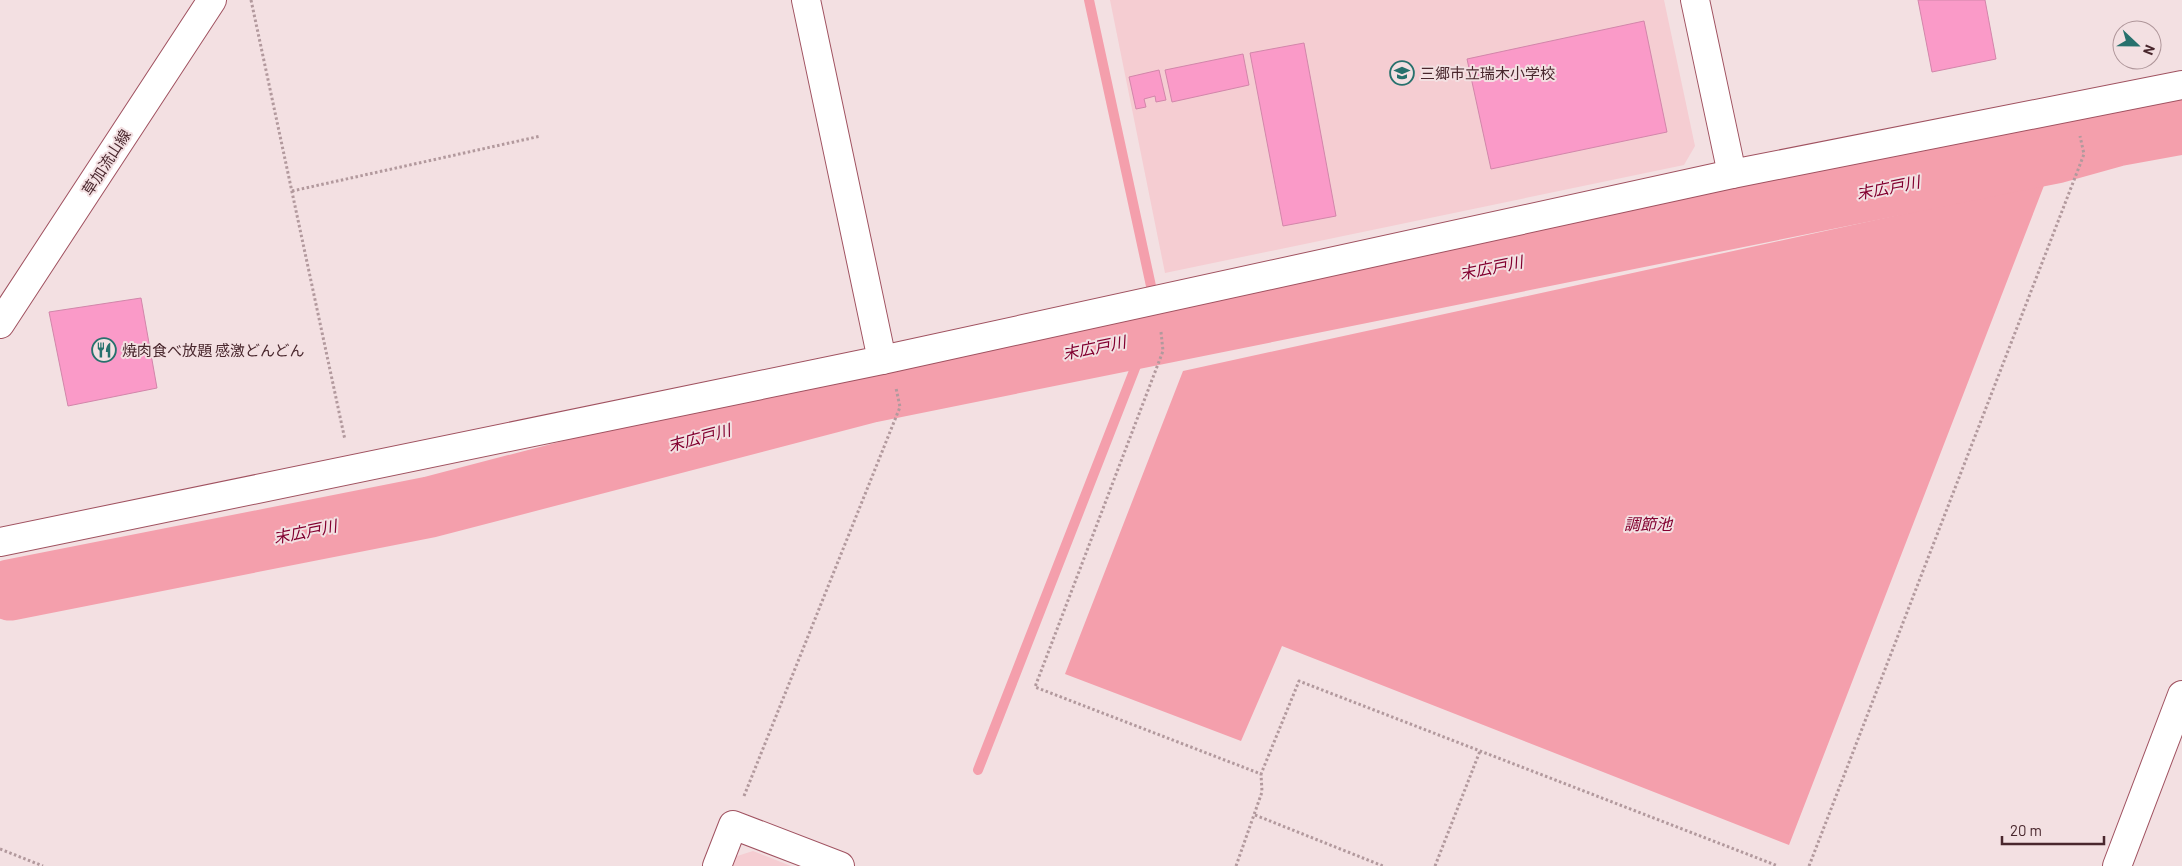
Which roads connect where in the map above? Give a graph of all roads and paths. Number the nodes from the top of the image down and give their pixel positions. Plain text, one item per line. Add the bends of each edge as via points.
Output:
1 (212, 0) edge
2 (252, 0) edge
3 (806, 0) edge
4 (1695, 0) edge
5 (2182, 85) edge
6 (541, 136) dead end
7 (2084, 154) dead end
8 (1732, 174) junction
9 (292, 191) junction
10 (0, 324) edge
11 (1164, 345) dead end
12 (882, 360) junction
13 (900, 407) dead end
14 (351, 469) junction
15 (0, 542) edge
16 (2182, 695) edge
17 (2175, 734) edge
18 (1480, 751) junction
19 (1261, 774) junction
20 (1255, 815) junction
21 (733, 825) junction
22 (0, 849) edge
23 (43, 866) edge
24 (717, 866) edge
25 (840, 866) edge
26 (1236, 866) edge
27 (1383, 866) edge
28 (1435, 866) edge
29 (1778, 866) edge
30 (1809, 866) edge
31 (2117, 866) edge

1 - 10 street, 草加流山線
2 - 9 path
3 - 12 street
4 - 8 street
5 - 8 street
6 - 9 path
7 - 30 path
8 - 12 street
9 - 14 path
11 - 19 path via 1035,687
12 - 14 street
13 - 21 path
14 - 15 street
16 - 17 street
17 - 31 street
18 - 19 path via 1299,681
18 - 28 path
18 - 29 path
19 - 20 path via 1262,792
20 - 26 path
20 - 27 path
21 - 24 street
21 - 25 street
22 - 23 path

